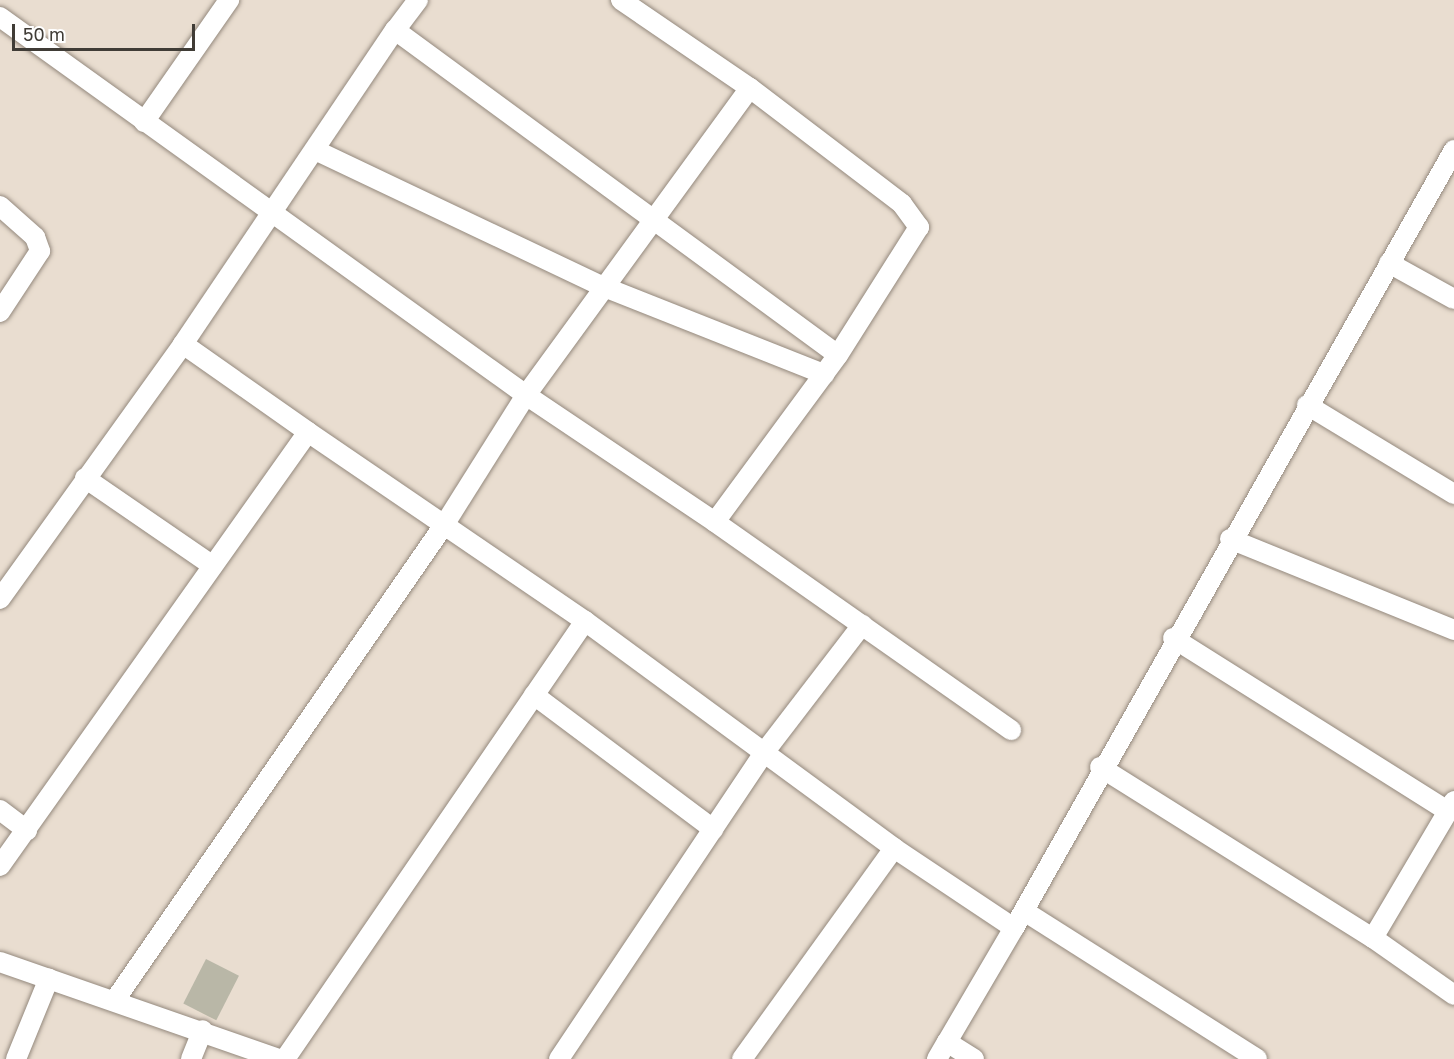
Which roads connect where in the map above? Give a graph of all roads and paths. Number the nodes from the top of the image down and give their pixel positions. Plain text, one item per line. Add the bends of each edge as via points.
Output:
1 (230, 0) edge
2 (418, 0) edge
3 (621, 0) edge
4 (0, 17) edge
5 (395, 30) junction
6 (750, 88) junction
7 (144, 122) junction
8 (315, 150) junction
9 (1454, 150) edge
10 (0, 206) edge
11 (272, 212) junction
12 (651, 221) junction
13 (1389, 263) junction
14 (604, 287) junction
15 (1454, 299) edge
16 (0, 312) edge
17 (183, 344) junction
18 (838, 355) junction
19 (824, 374) junction
20 (526, 395) junction
21 (1307, 405) junction
22 (308, 432) junction
23 (85, 478) junction
24 (1454, 494) edge
25 (715, 522) junction
26 (444, 525) junction
27 (1230, 539) junction
28 (213, 566) junction
29 (0, 599) edge
30 (585, 621) junction
31 (862, 625) junction
32 (1454, 630) edge
33 (1173, 639) junction
34 (534, 695) junction
35 (1011, 730) dead end
36 (763, 754) junction
37 (1100, 767) junction
38 (1451, 806) edge
39 (0, 810) edge
40 (713, 829) junction
41 (27, 830) junction
42 (894, 848) junction
43 (0, 866) edge
44 (1019, 919) junction
45 (1373, 938) junction
46 (0, 962) edge
47 (49, 978) junction
48 (1454, 995) edge
49 (115, 1000) junction
50 (203, 1030) junction
51 (947, 1042) junction
52 (566, 1056) edge
53 (16, 1059) edge
54 (191, 1059) edge
55 (279, 1059) edge
56 (285, 1059) edge
57 (742, 1059) edge
58 (937, 1059) edge
59 (974, 1059) edge
60 (1257, 1059) edge

1 - 7 street
2 - 5 street
3 - 6 street
4 - 7 street
5 - 8 street
5 - 12 street
6 - 12 street
6 - 18 street via 902,204 919,227
7 - 11 street
8 - 11 street
8 - 14 street
9 - 13 street
10 - 16 street via 29,230 39,250
11 - 17 street
11 - 20 street
12 - 14 street
12 - 18 street
13 - 15 street
13 - 21 street
14 - 19 street
14 - 20 street
17 - 22 street
17 - 23 street
18 - 19 street
19 - 25 street
20 - 25 street
20 - 26 street
21 - 24 street
21 - 27 street
22 - 26 street
22 - 28 street
23 - 28 street
23 - 29 street
25 - 31 street
26 - 30 street
26 - 49 street
27 - 32 street
27 - 33 street
28 - 41 street
30 - 34 street
30 - 36 street
31 - 35 street
31 - 36 street
33 - 37 street
33 - 38 street
34 - 40 street
34 - 56 street
36 - 40 street
36 - 42 street
37 - 44 street
37 - 45 street
38 - 45 street
39 - 41 street
40 - 52 street
41 - 43 street
42 - 44 street
42 - 57 street
44 - 51 street
44 - 60 street
45 - 48 street
46 - 47 street
47 - 49 street
47 - 53 street
49 - 50 street
50 - 54 street
50 - 55 street
51 - 58 street
51 - 59 street

